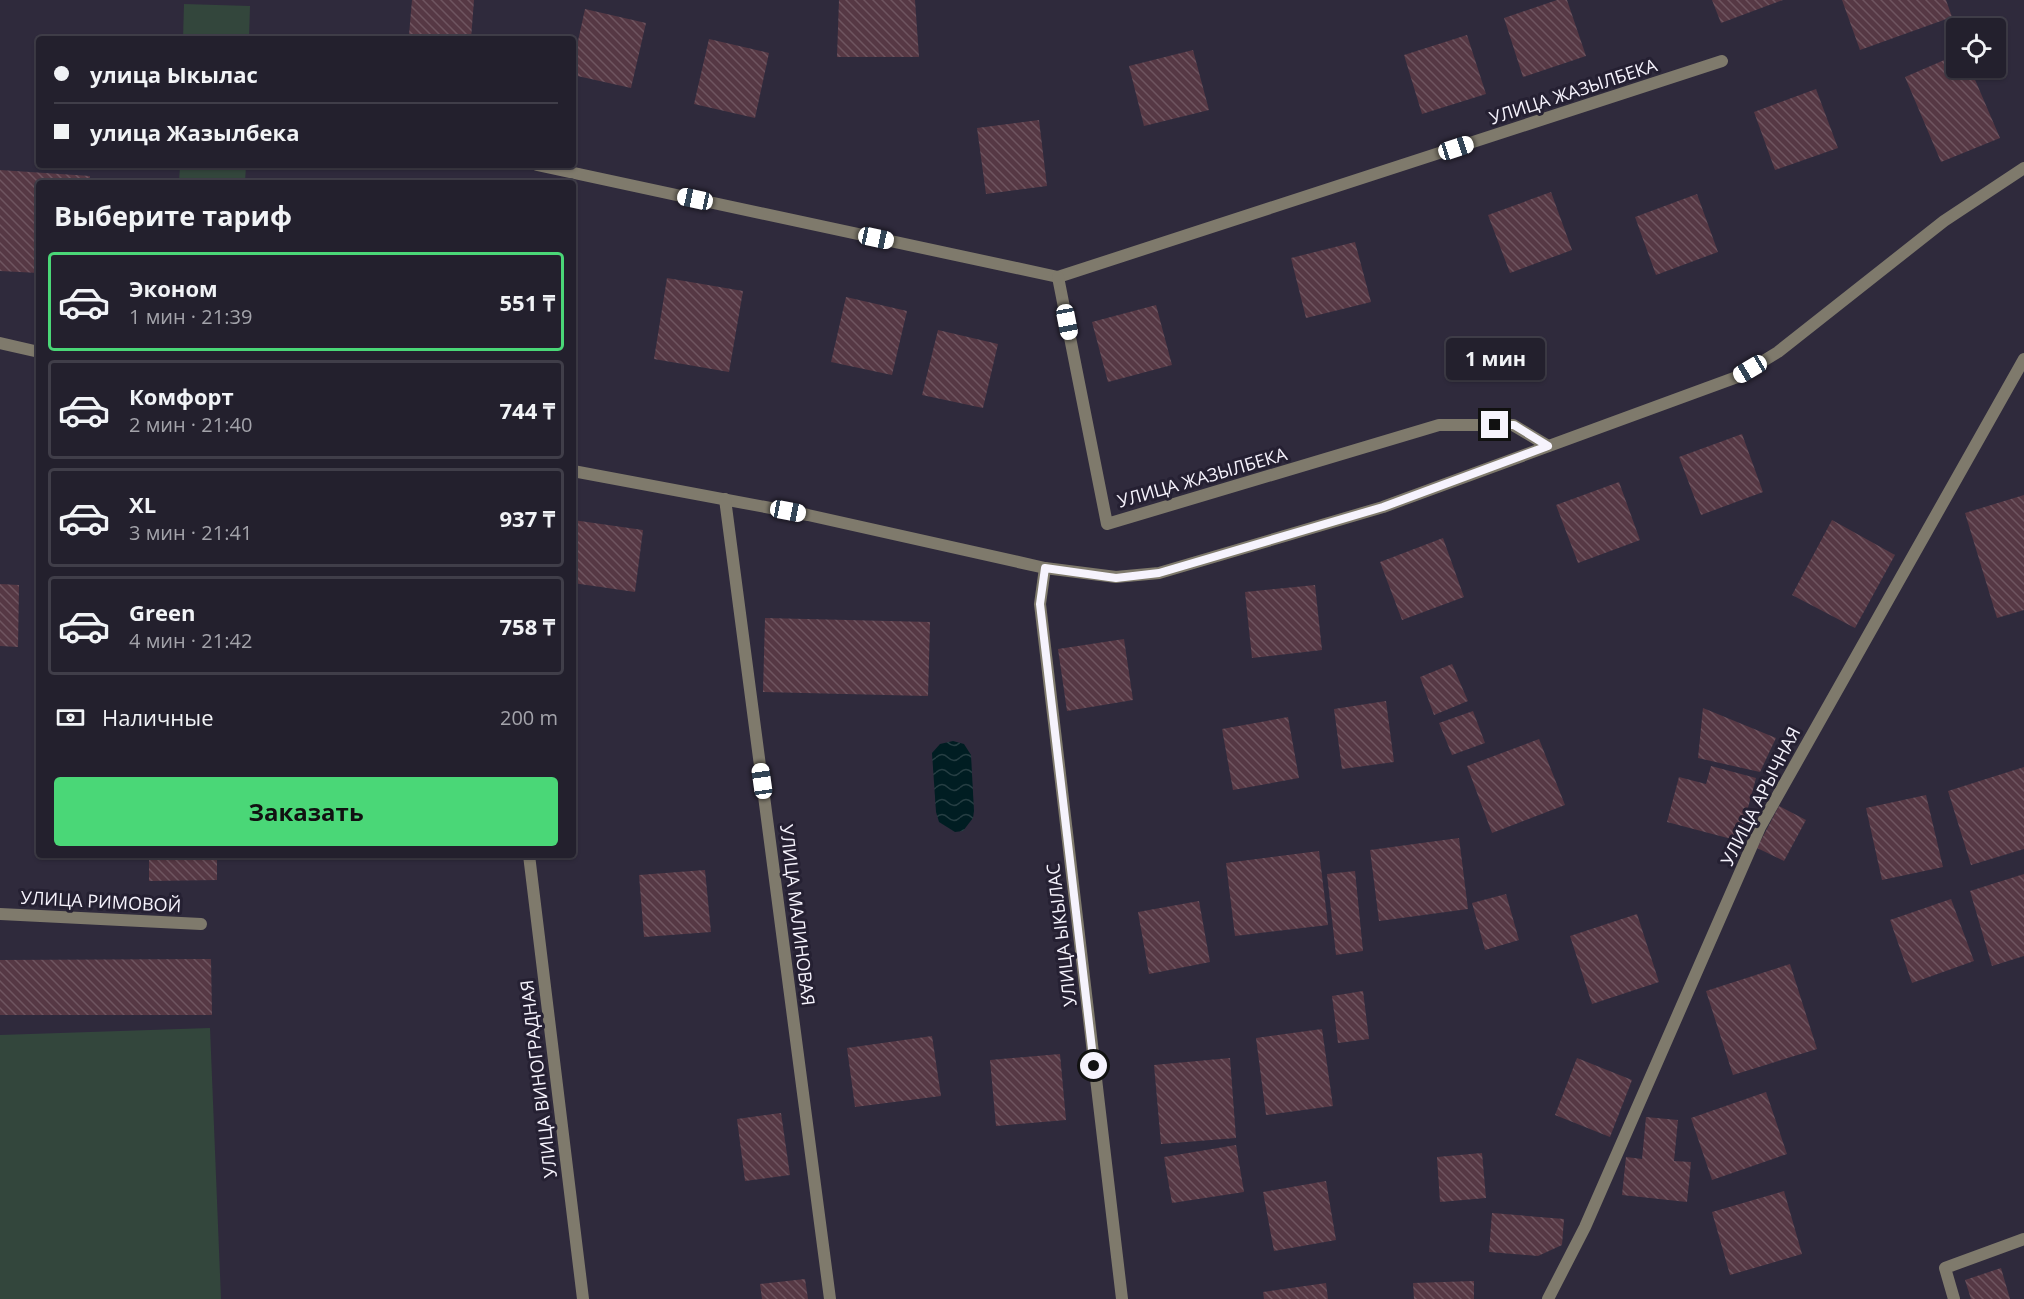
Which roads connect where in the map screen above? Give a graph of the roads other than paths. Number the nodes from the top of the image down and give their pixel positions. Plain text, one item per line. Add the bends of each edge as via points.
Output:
1 (1722, 61) dead end
2 (551, 168) edge
3 (2024, 168) edge
4 (1058, 277) junction
5 (0, 343) edge
6 (36, 351) edge
7 (2024, 359) edge
8 (1548, 446) junction
9 (576, 472) edge
10 (725, 499) junction
11 (1045, 568) junction
12 (529, 858) edge
13 (0, 914) edge
14 (201, 924) dead end
15 (2024, 1239) edge
16 (583, 1299) edge
17 (830, 1299) edge
18 (1122, 1299) edge
19 (1548, 1299) edge
20 (1954, 1299) edge

1 - 4 street, УЛИЦА ЖАЗЫЛБЕКА
2 - 4 street
3 - 8 street via 1944,221 1778,352 1737,377
4 - 8 street, УЛИЦА ЖАЗЫЛБЕКА via 1107,524 1438,425 1514,425
5 - 6 street
7 - 19 street, УЛИЦА АРЫЧНАЯ via 1760,827 1585,1227
8 - 11 street via 1383,507 1159,573 1116,578
9 - 10 street
10 - 11 street
10 - 17 street, УЛИЦА МАЛИНОВАЯ
11 - 18 street, УЛИЦА ЫКЫЛАС via 1040,604
12 - 16 street, УЛИЦА ВИНОГРАДНАЯ
13 - 14 street, УЛИЦА РИМОВОЙ
15 - 20 street via 1945,1268

